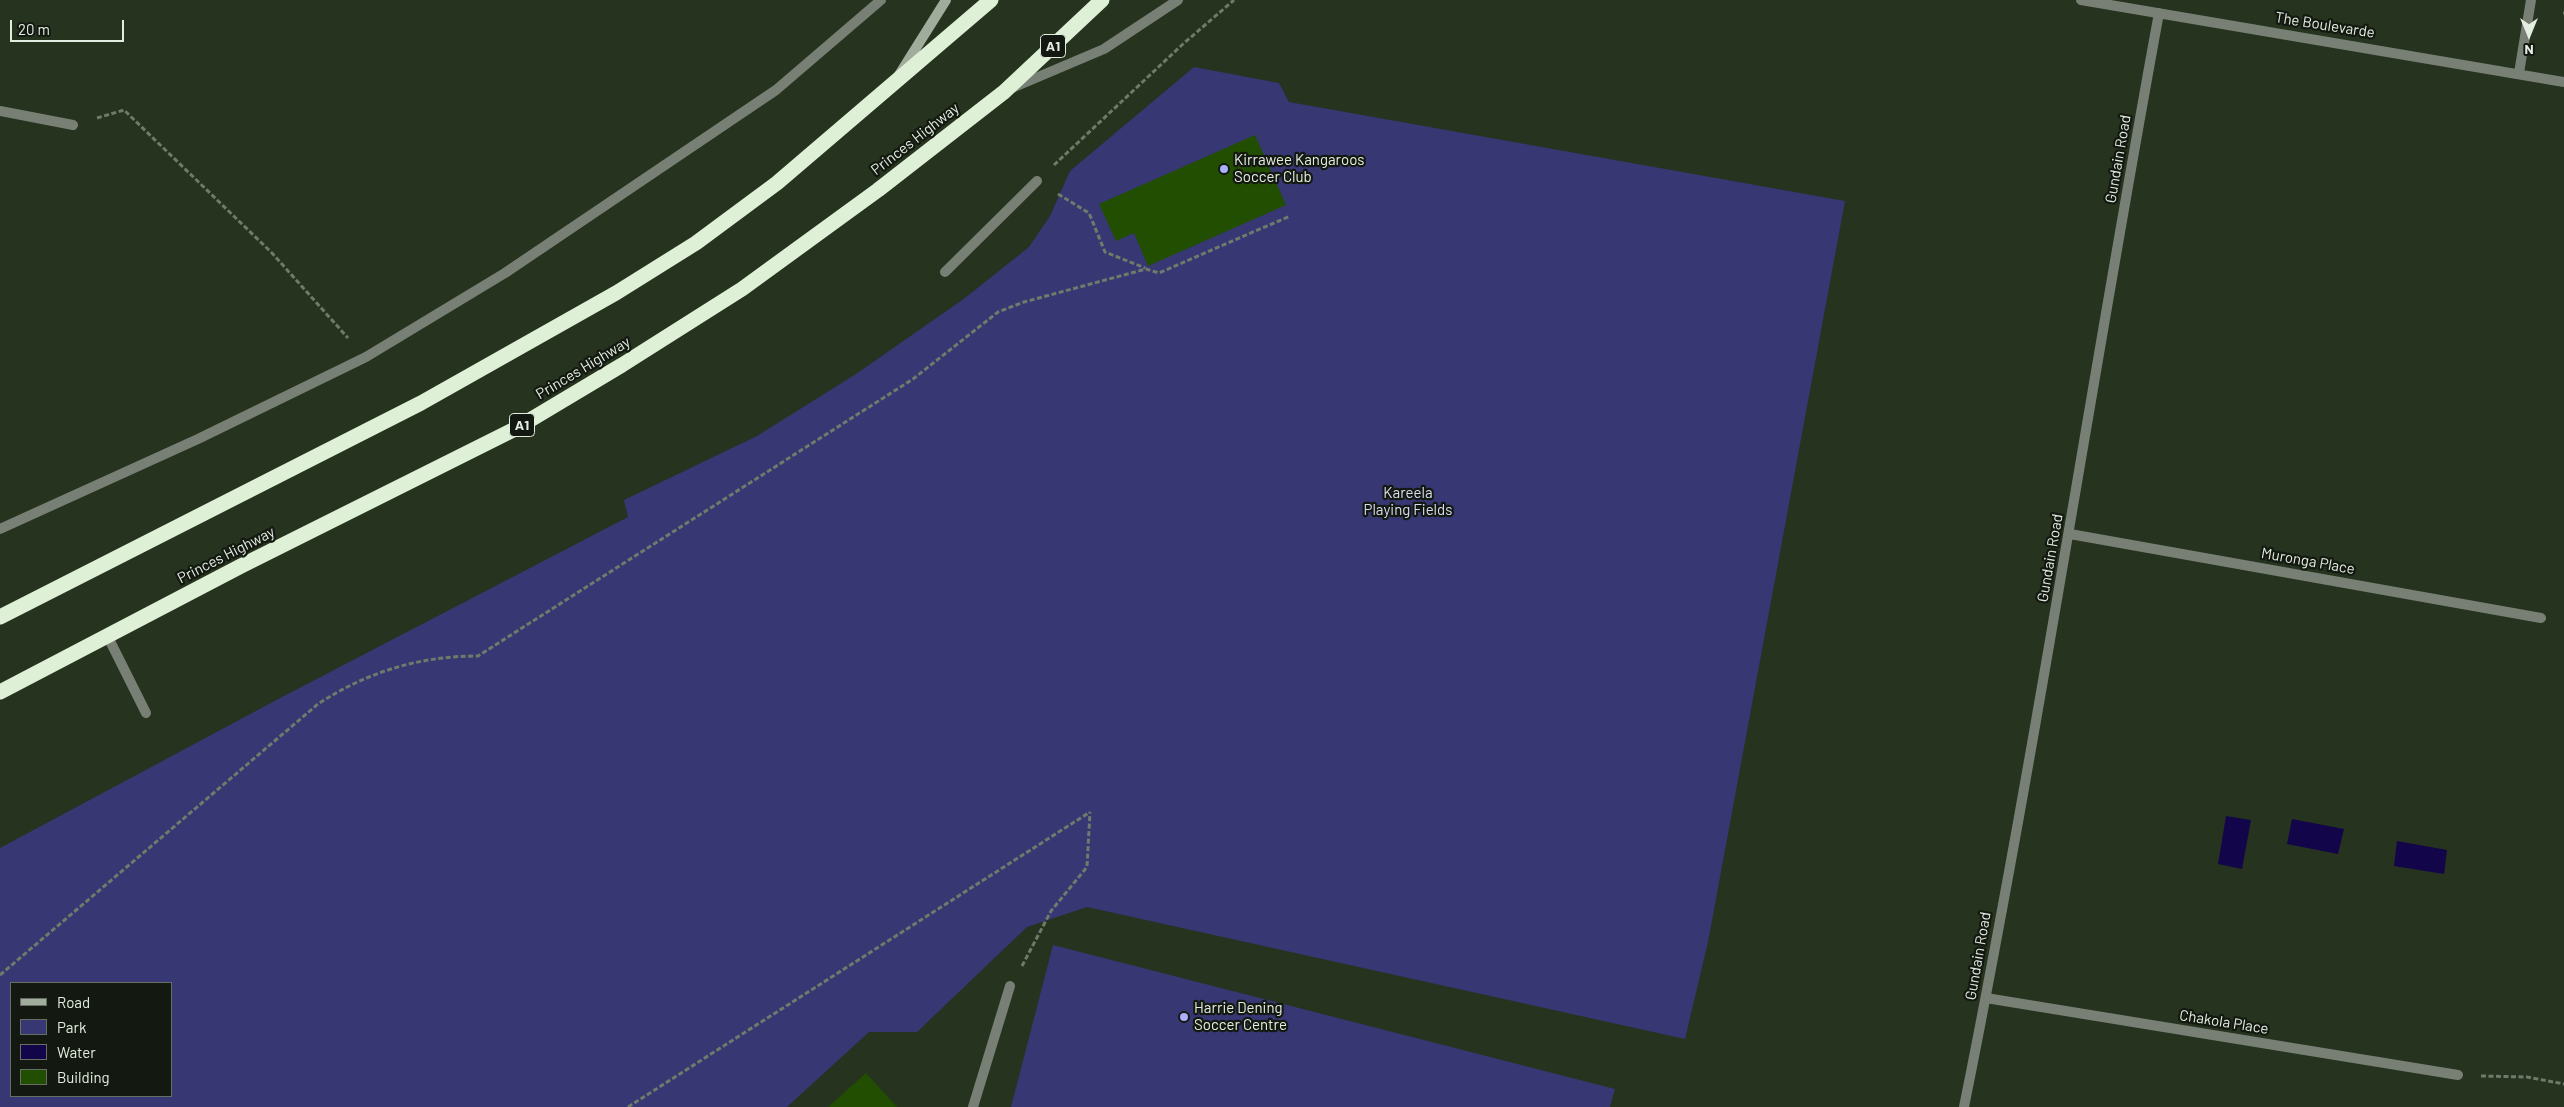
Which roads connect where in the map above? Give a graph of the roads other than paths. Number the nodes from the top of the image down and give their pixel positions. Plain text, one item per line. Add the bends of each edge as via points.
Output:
1 (881, 0) edge
2 (946, 0) edge
3 (991, 0) edge
4 (1102, 0) edge
5 (1178, 0) edge
6 (2081, 0) edge
7 (2531, 0) edge
8 (2159, 13) junction
9 (2519, 73) junction
10 (2564, 82) edge
11 (891, 86) junction
12 (1004, 92) junction
13 (0, 111) edge
14 (73, 125) road end
15 (1037, 182) road end
16 (945, 272) dead end
17 (0, 529) edge
18 (2070, 534) junction
19 (0, 617) edge
20 (2541, 618) dead end
21 (108, 637) junction
22 (0, 692) edge
23 (146, 712) dead end
24 (1010, 986) road end
25 (1986, 998) junction
26 (2458, 1075) road end
27 (973, 1107) edge
28 (1964, 1107) edge

1 - 17 street via 776,90 505,272 366,357 198,439
2 - 11 main road
3 - 11 highway
4 - 12 highway, Princes Highway / A1
5 - 12 street via 1104,49
6 - 8 street, The Boulevarde
7 - 9 street
8 - 9 street, The Boulevarde
8 - 18 street, Gundain Road
9 - 10 street, The Boulevarde
11 - 19 highway via 777,183 696,243 616,293 421,403
12 - 21 highway, Princes Highway / A1 via 878,190 742,289 622,365 515,429 241,566
13 - 14 street
15 - 16 street
18 - 20 street, Muronga Place
18 - 25 street, Gundain Road
21 - 22 highway, Princes Highway / A1
21 - 23 street
24 - 27 street
25 - 26 street, Chakola Place
25 - 28 street, Gundain Road

